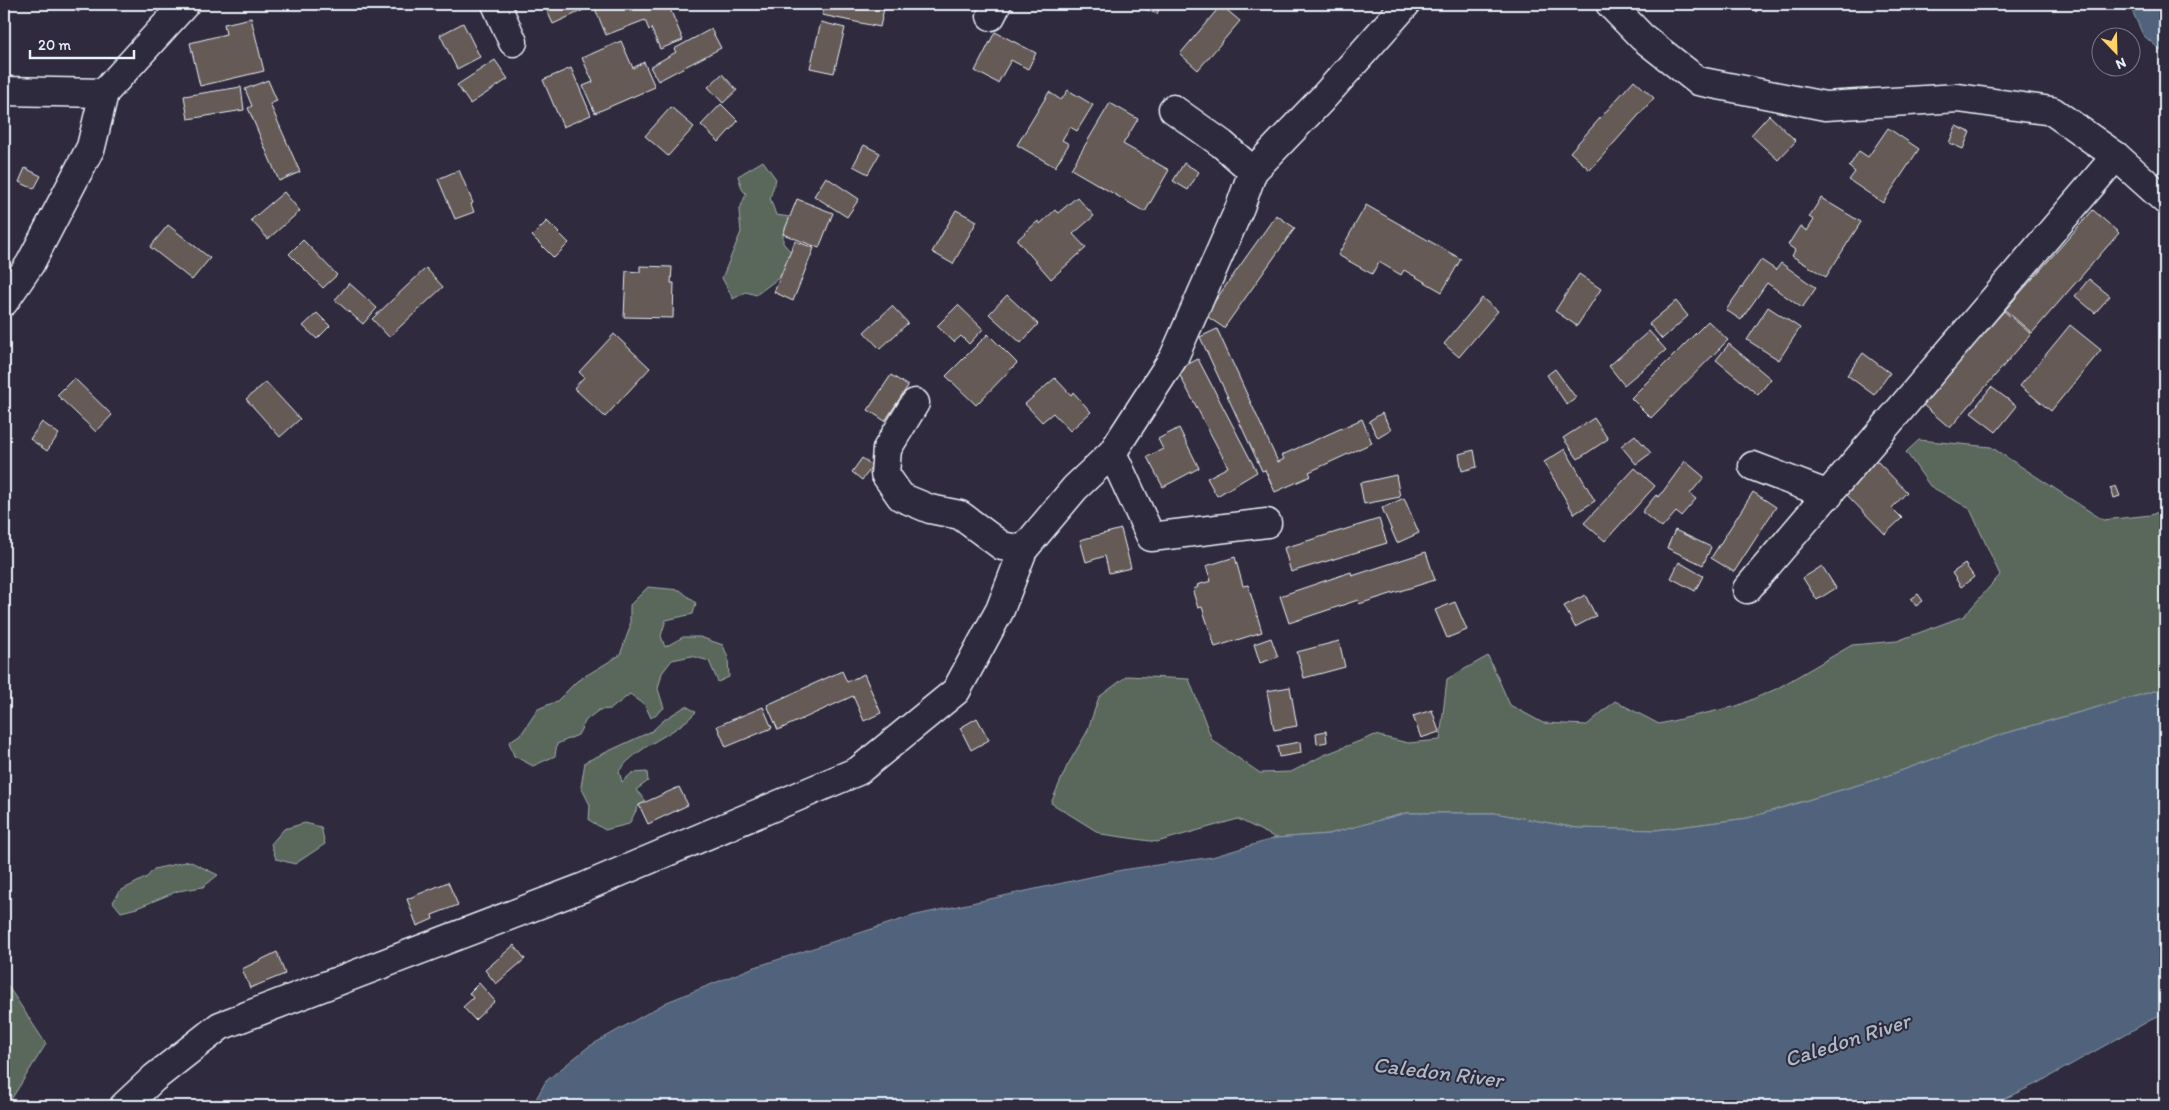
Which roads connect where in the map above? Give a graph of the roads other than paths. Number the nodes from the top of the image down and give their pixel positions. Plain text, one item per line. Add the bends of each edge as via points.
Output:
1 (185, 4) edge
2 (496, 4) edge
3 (1405, 4) edge
4 (1610, 4) edge
5 (513, 42) dead end
6 (4, 91) edge
7 (104, 94) junction
8 (1173, 109) dead end
9 (2116, 156) junction
10 (1253, 171) junction
11 (2165, 200) edge
12 (4, 302) edge
13 (914, 403) dead end
14 (1112, 453) junction
15 (1753, 466) dead end
16 (1829, 495) junction
17 (1267, 523) dead end
18 (1023, 550) junction
19 (1746, 589) dead end
20 (124, 1106) edge

1 - 7 street
2 - 5 street
3 - 10 street via 1322,100
4 - 9 street via 1642,37 1698,81 1825,106 1958,98 2052,112
6 - 7 street
7 - 12 street via 91,147 30,264
8 - 10 street
9 - 11 street
9 - 16 street
10 - 14 street via 1174,357
13 - 18 street via 887,449 885,474 901,497 930,510 960,515 1002,546
14 - 17 street via 1151,537
14 - 18 street via 1075,488
15 - 16 street
16 - 19 street
18 - 20 street via 1000,610 956,692 858,771 582,888 220,1026

